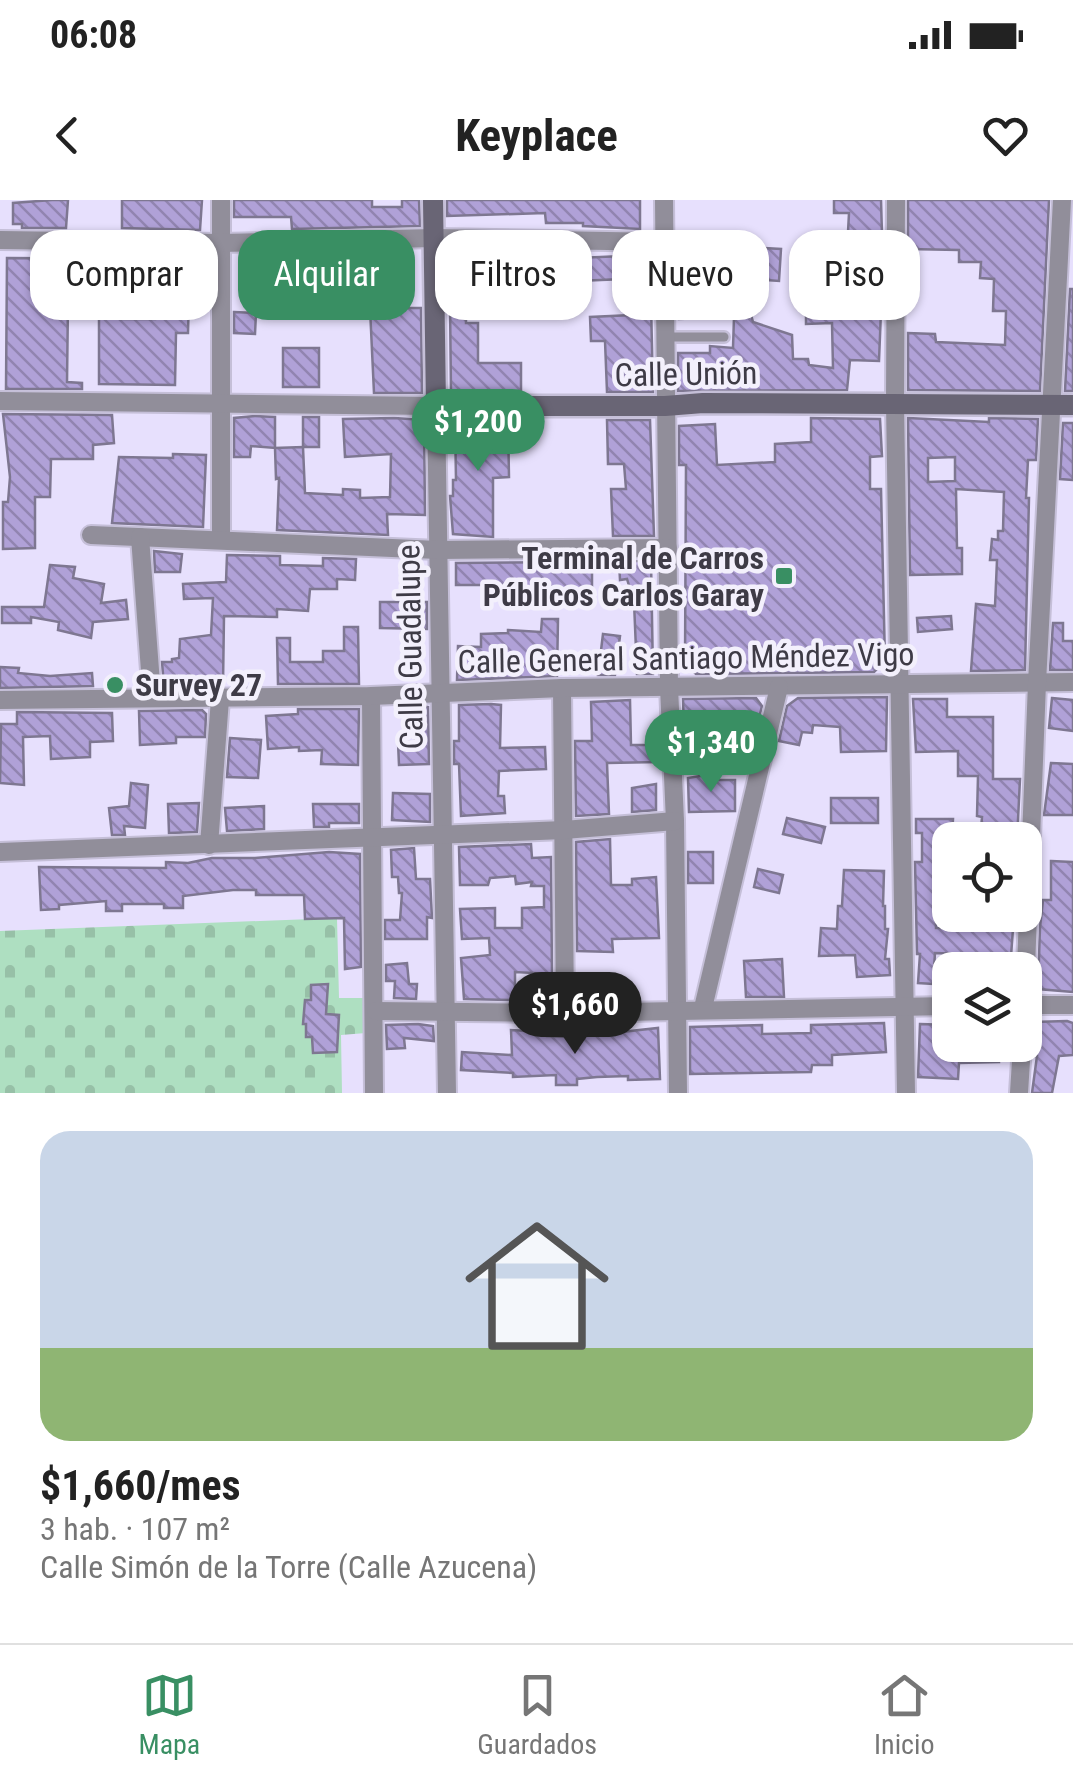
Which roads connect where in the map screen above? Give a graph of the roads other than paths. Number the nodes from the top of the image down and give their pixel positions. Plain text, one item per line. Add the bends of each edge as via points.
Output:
1 (220, 200) edge
2 (433, 200) edge
3 (664, 200) edge
4 (896, 200) edge
5 (1062, 200) edge
6 (664, 230) edge
7 (434, 238) junction
8 (0, 240) edge
9 (612, 241) edge
10 (221, 244) junction
11 (665, 320) edge
12 (665, 337) junction
13 (724, 337) dead end
14 (0, 401) edge
15 (895, 403) junction
16 (221, 405) junction
17 (1063, 405) edge
18 (436, 406) junction
19 (665, 406) junction
20 (90, 535) dead end
21 (140, 536) junction
22 (221, 539) junction
23 (668, 548) junction
24 (438, 550) junction
25 (900, 682) junction
26 (1073, 682) edge
27 (1036, 684) junction
28 (669, 687) junction
29 (778, 687) junction
30 (562, 688) junction
31 (440, 693) junction
32 (371, 696) junction
33 (152, 697) junction
34 (220, 699) junction
35 (0, 700) edge
36 (675, 821) junction
37 (564, 830) junction
38 (442, 835) junction
39 (372, 838) junction
40 (209, 846) junction
41 (0, 852) edge
42 (1026, 952) edge
43 (1073, 1004) edge
44 (1042, 1005) edge
45 (932, 1006) edge
46 (906, 1007) junction
47 (679, 1008) junction
48 (703, 1008) junction
49 (376, 1012) junction
50 (445, 1013) junction
51 (565, 1013) junction
52 (1021, 1062) edge
53 (374, 1093) edge
54 (446, 1093) edge
55 (678, 1093) edge
56 (906, 1093) edge
57 (1019, 1093) edge

1 - 10 street
2 - 7 street, Calle Guadalupe
3 - 6 street
4 - 15 street
5 - 17 street
7 - 9 street
7 - 10 street
7 - 18 street, Calle Guadalupe
8 - 10 street
10 - 16 street
11 - 12 street
12 - 13 lane
12 - 19 street
14 - 16 street, Calle Unión
15 - 17 street, Calle Unión
15 - 19 street, Calle Unión
15 - 25 street
16 - 18 street, Calle Unión
16 - 22 street
17 - 27 street
18 - 19 street, Calle Unión
18 - 24 street, Calle Guadalupe
19 - 23 street
20 - 21 street
21 - 22 street
21 - 33 street
22 - 24 street
23 - 24 street
23 - 28 street
24 - 31 street, Calle Guadalupe
25 - 27 street, Calle General Santiago Méndez Vigo
25 - 29 street, Calle General Santiago Méndez Vigo
25 - 46 street
26 - 27 street, Calle General Santiago Méndez Vigo
27 - 42 street
28 - 29 street, Calle General Santiago Méndez Vigo
28 - 30 street, Calle General Santiago Méndez Vigo
28 - 36 street
29 - 48 street
30 - 31 street, Calle General Santiago Méndez Vigo
30 - 37 street
31 - 32 street, Calle General Santiago Méndez Vigo
31 - 38 street, Calle Guadalupe
32 - 34 street, Calle General Santiago Méndez Vigo
32 - 39 street
33 - 34 street, Calle General Santiago Méndez Vigo
33 - 35 street, Calle General Santiago Méndez Vigo
34 - 40 street
36 - 37 street
36 - 47 street
37 - 38 street
37 - 51 street
38 - 39 street
38 - 50 street, Calle Guadalupe
39 - 40 street
39 - 49 street
40 - 41 street
43 - 44 street
45 - 46 street
46 - 48 street
46 - 56 street
47 - 48 street
47 - 51 street
47 - 55 street
49 - 50 street
49 - 53 street
50 - 51 street
50 - 54 street, Calle Guadalupe
52 - 57 street

